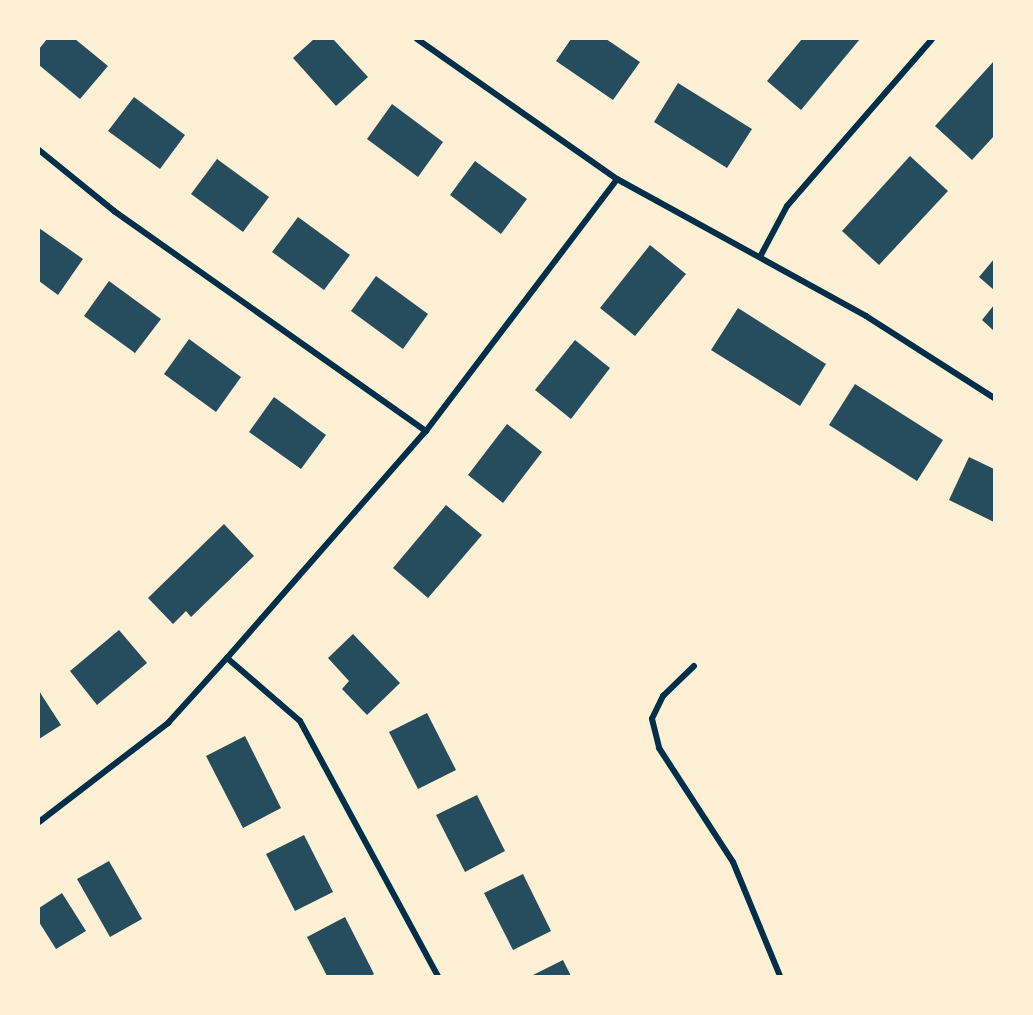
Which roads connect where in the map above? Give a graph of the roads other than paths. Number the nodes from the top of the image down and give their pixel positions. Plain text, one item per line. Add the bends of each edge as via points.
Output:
1 (417, 39) edge
2 (932, 39) edge
3 (39, 150) edge
4 (617, 179) junction
5 (761, 255) junction
6 (994, 398) edge
7 (426, 431) junction
8 (227, 658) junction
9 (694, 666) dead end
10 (39, 822) edge
11 (438, 976) edge
12 (780, 976) edge

1 - 4 street
2 - 5 street via 787,206
3 - 7 street via 114,212
4 - 5 street
4 - 7 street
5 - 6 street
7 - 8 street
8 - 10 street via 168,723
8 - 11 street via 300,721
9 - 12 street via 663,696 652,719 659,748 733,862

